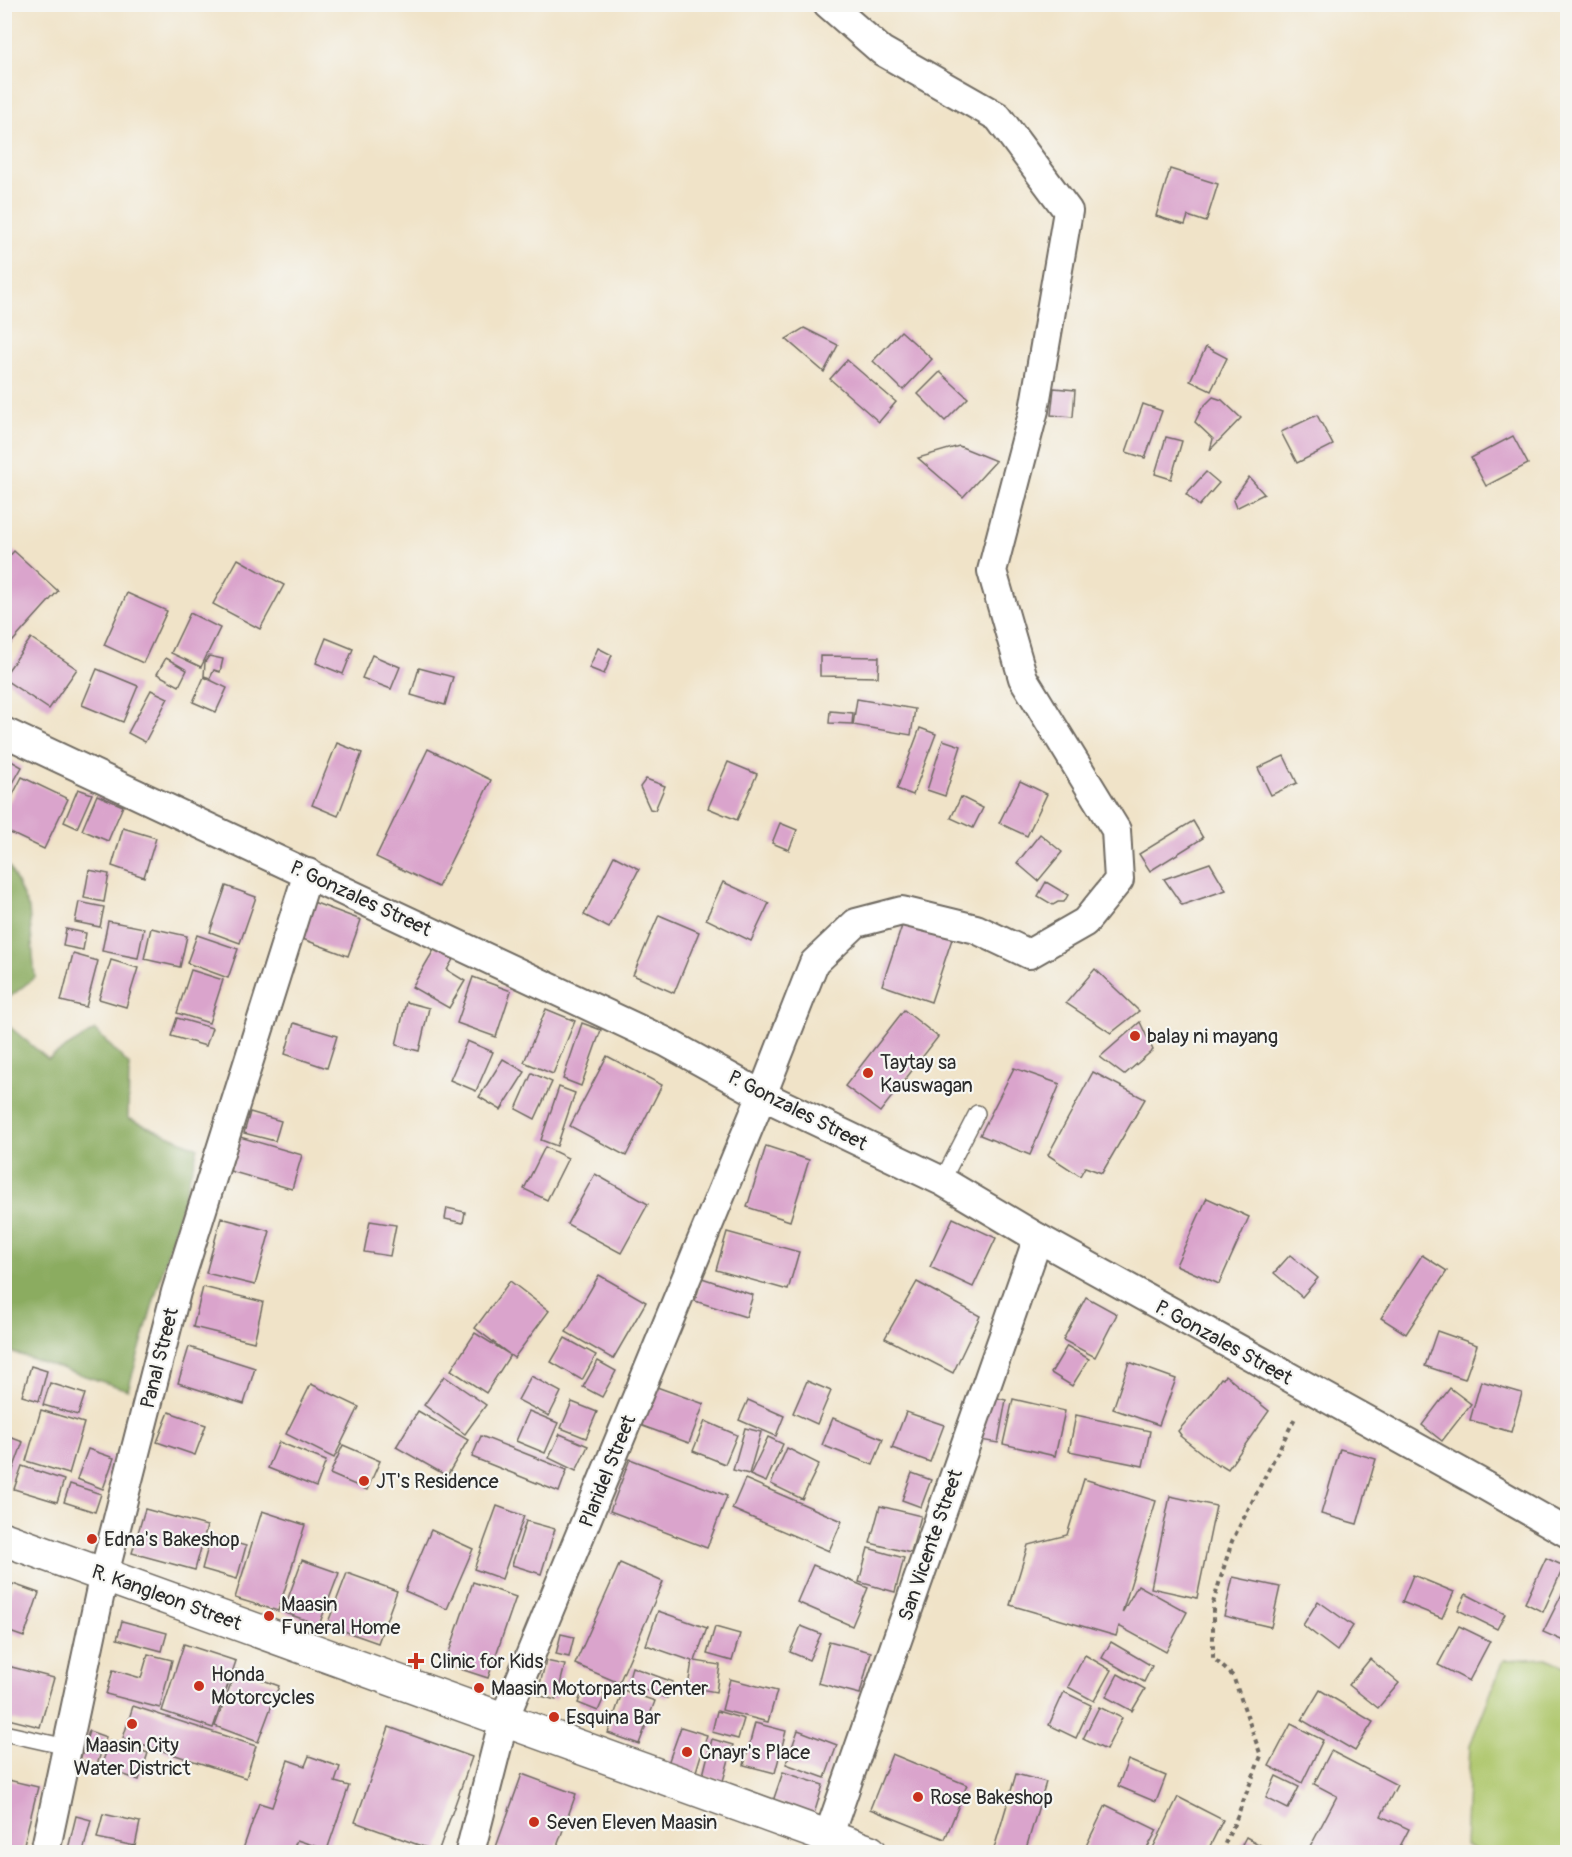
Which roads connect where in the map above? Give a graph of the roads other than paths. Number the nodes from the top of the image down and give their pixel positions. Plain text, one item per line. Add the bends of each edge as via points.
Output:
1 (828, 4) edge
2 (4, 732) edge
3 (308, 873) junction
4 (762, 1095) junction
5 (976, 1113) dead end
6 (942, 1181) junction
7 (1038, 1238) junction
8 (1568, 1533) edge
9 (4, 1539) edge
10 (104, 1574) junction
11 (504, 1719) junction
12 (4, 1733) edge
13 (67, 1747) junction
14 (827, 1845) edge
15 (45, 1852) edge
16 (470, 1852) edge
17 (870, 1852) edge

1 - 4 street, Plaridel Street via 882,51 998,117 1068,210 1034,410 992,571 1023,678 1116,830 1119,880 1085,922 1029,954 976,929 902,911 856,923 814,963
2 - 3 street, P. Gonzales Street
3 - 4 street, P. Gonzales Street via 666,1042
3 - 10 street, Panal Street via 176,1292
4 - 6 street, P. Gonzales Street
4 - 11 street, Plaridel Street
5 - 6 lane
6 - 7 street, P. Gonzales Street
7 - 8 street, P. Gonzales Street
7 - 14 street, San Vicente Street
9 - 10 main road, R. Kangleon Street
10 - 11 main road, R. Kangleon Street
10 - 13 street, Panal Street
11 - 14 main road, R. Kangleon Street
11 - 16 street, Plaridel Street
12 - 13 lane
13 - 15 street, Panal Street
14 - 17 main road, R. Kangleon Street

